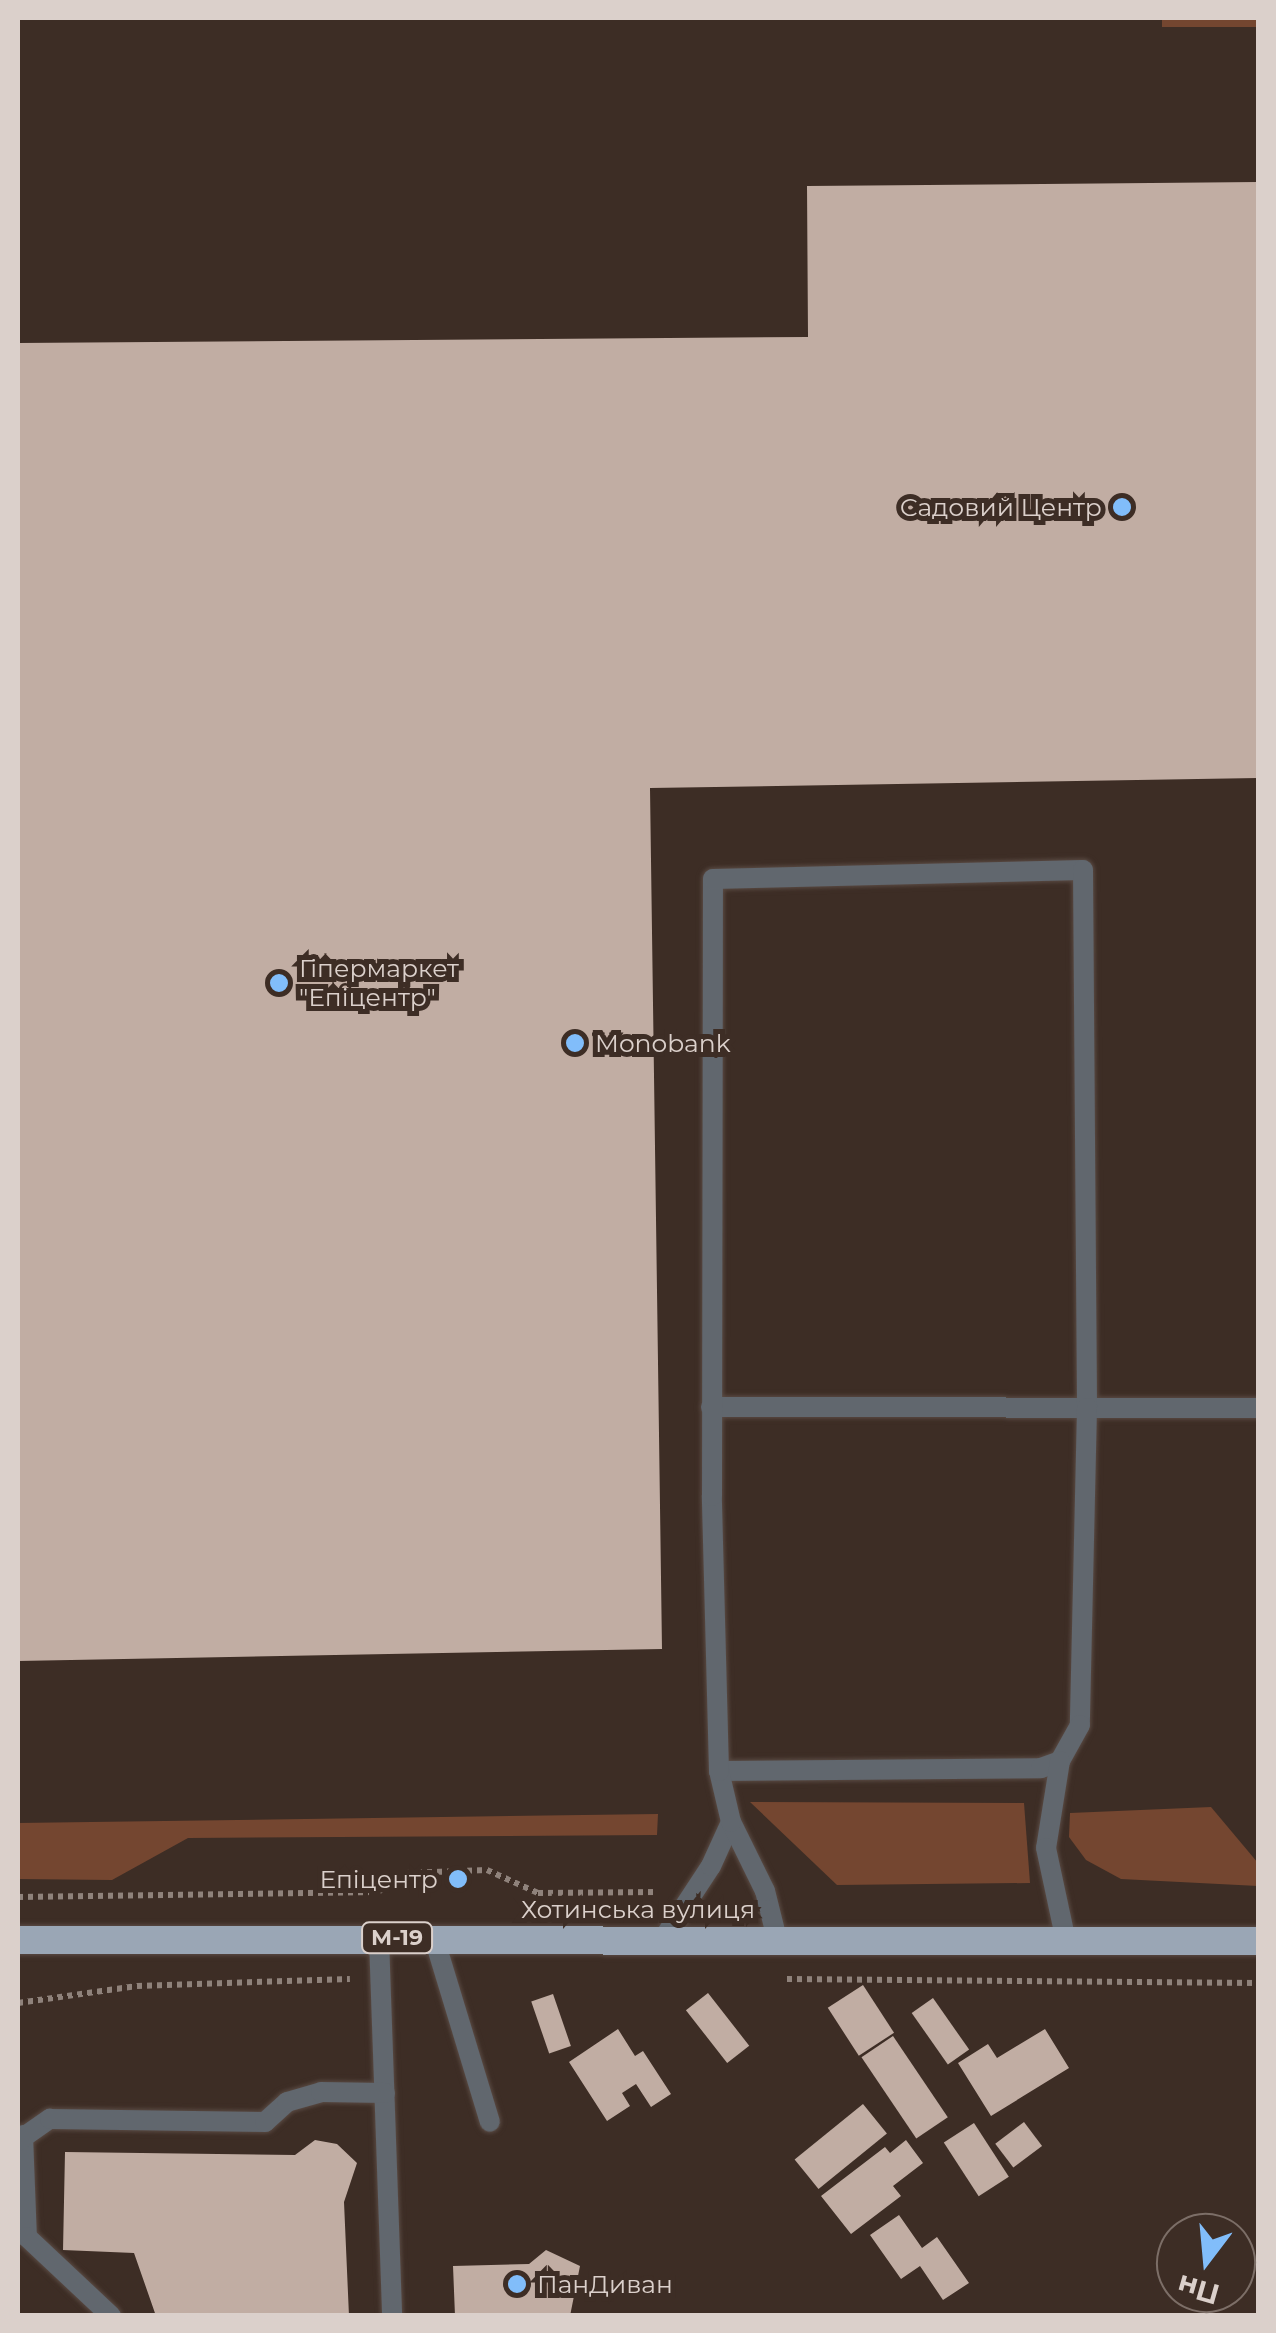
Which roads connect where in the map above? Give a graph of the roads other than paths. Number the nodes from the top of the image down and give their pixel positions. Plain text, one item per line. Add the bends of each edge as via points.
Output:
1 (711, 1407) junction
2 (1086, 1408) junction
3 (1258, 1408) edge
4 (1060, 1761) junction
5 (719, 1771) junction
6 (730, 1822) junction
7 (379, 1938) junction
8 (434, 1938) junction
9 (662, 1939) junction
10 (778, 1939) junction
11 (18, 1940) edge
12 (1066, 1941) junction
13 (1258, 1941) edge
14 (384, 2093) junction
15 (490, 2122) dead end
16 (20, 2138) edge
17 (111, 2316) edge
18 (392, 2316) edge

1 - 2 lane
1 - 2 lane via 714,879 1083,870
1 - 5 lane
2 - 3 lane
2 - 4 lane via 1080,1725
4 - 5 lane via 1042,1768
4 - 12 lane via 1046,1848
5 - 6 lane
6 - 9 lane
6 - 10 lane via 765,1891
7 - 8 highway, Хотинська вулиця / М-19
7 - 11 highway, Хотинська вулиця / М-19
7 - 14 lane
8 - 9 highway, Хотинська вулиця / М-19
8 - 15 lane
9 - 10 highway, Хотинська вулиця / М-19
10 - 12 highway, Хотинська вулиця / М-19
12 - 13 highway, Хотинська вулиця / М-19
14 - 16 lane via 321,2092 287,2102 265,2122 50,2119
14 - 18 lane
16 - 17 lane via 28,2237

